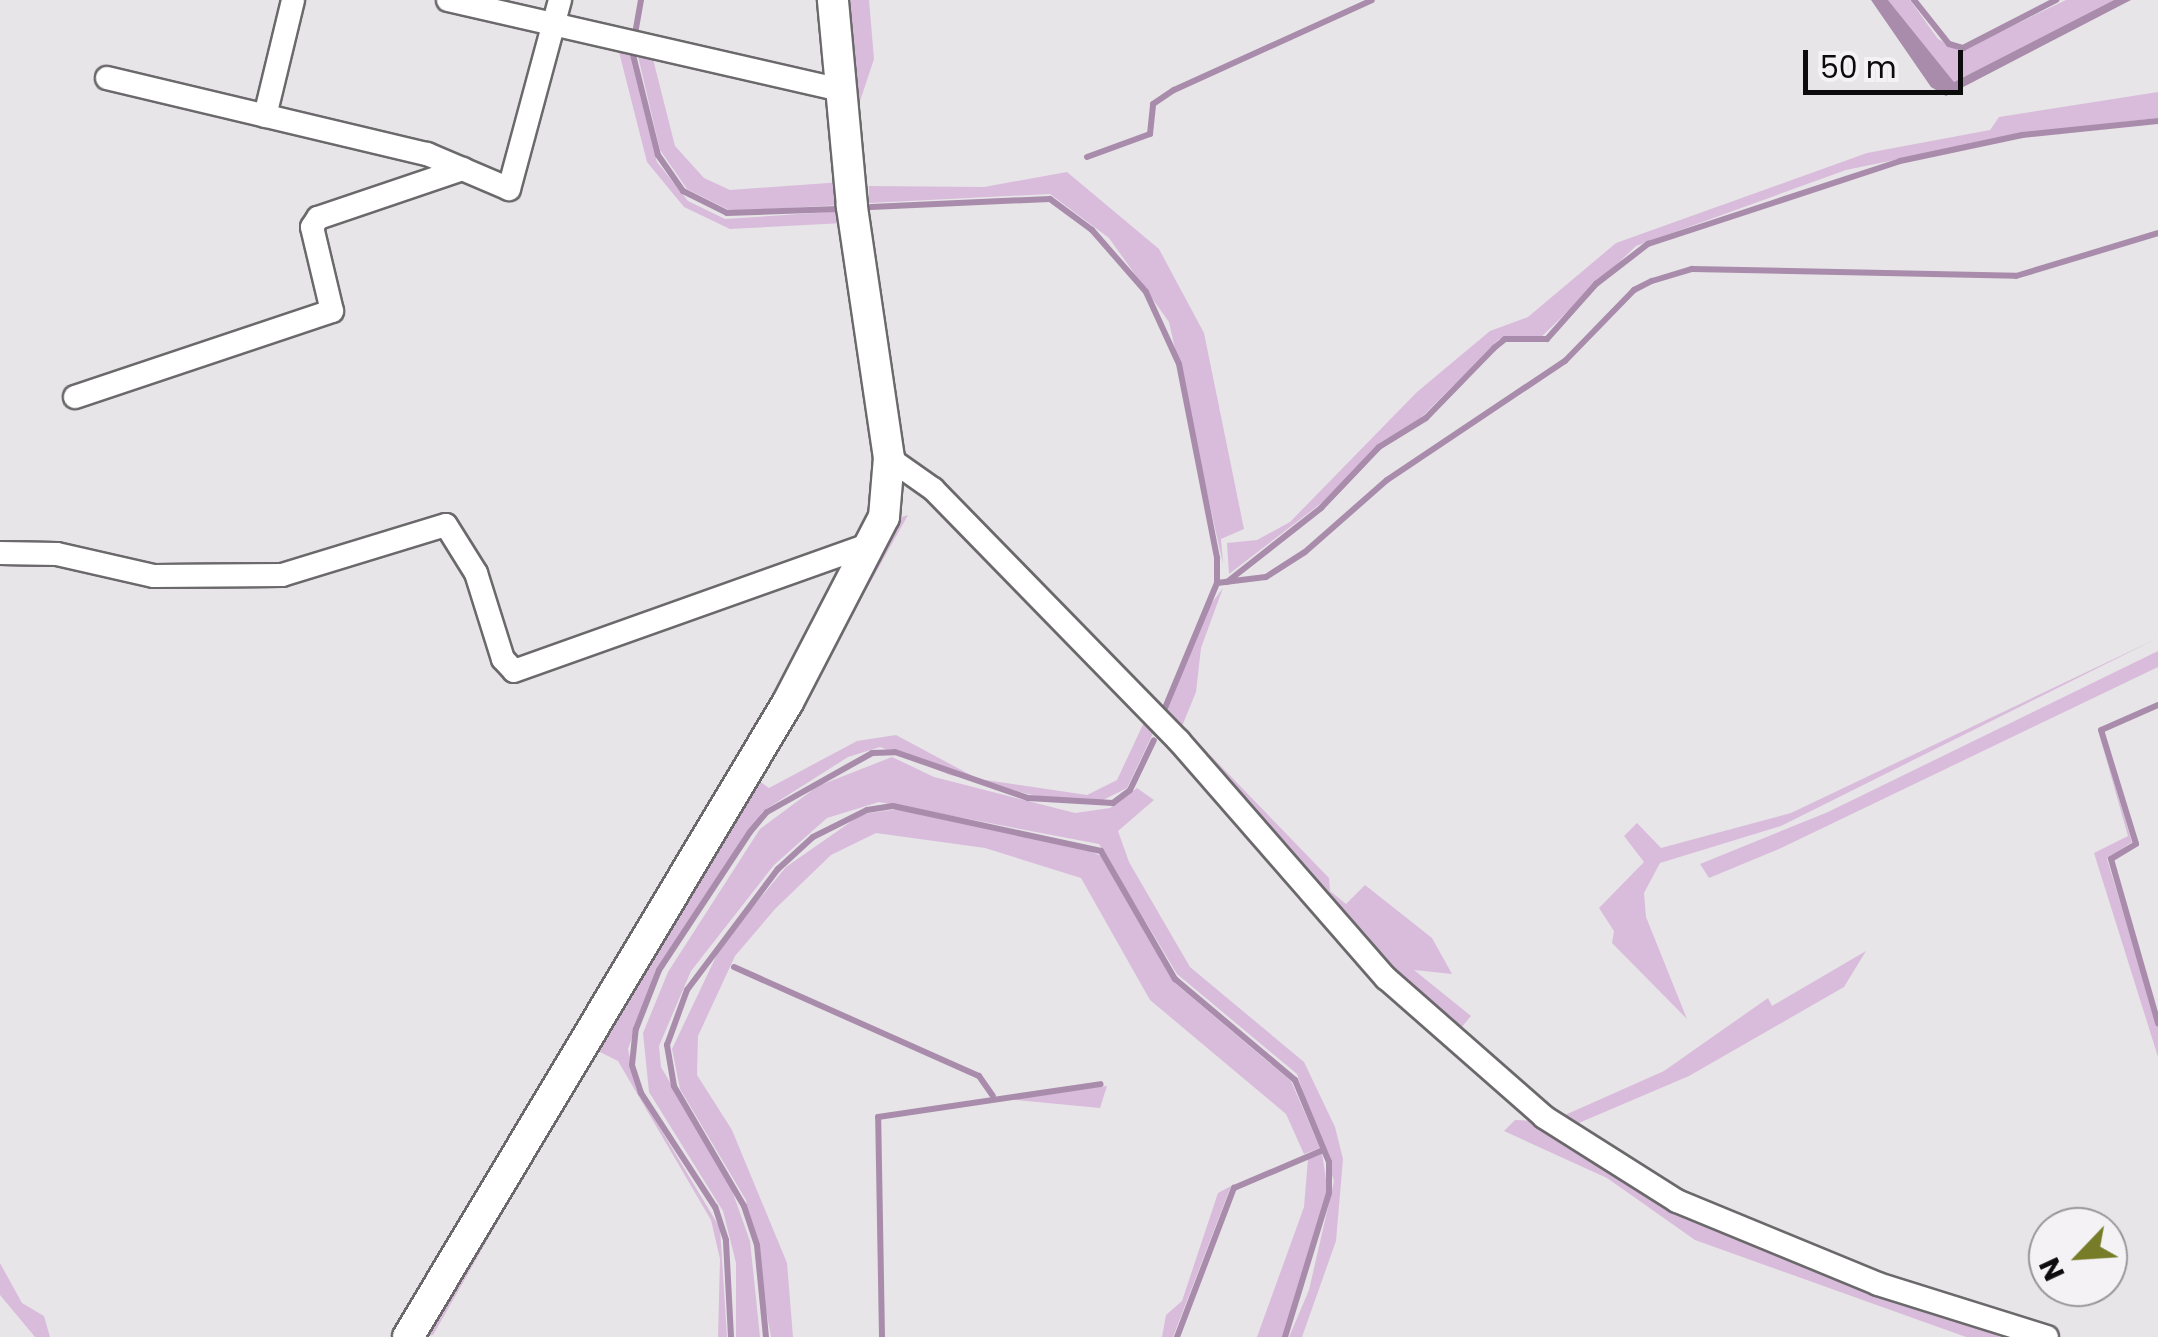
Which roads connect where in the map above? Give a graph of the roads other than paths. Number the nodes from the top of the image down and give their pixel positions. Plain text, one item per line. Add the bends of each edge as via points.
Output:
1 (293, 0) edge
2 (448, 0) edge
3 (560, 0) edge
4 (833, 0) edge
5 (556, 25) junction
6 (107, 78) dead end
7 (838, 89) junction
8 (265, 116) junction
9 (463, 170) junction
10 (76, 397) dead end
11 (889, 458) junction
12 (872, 544) junction
13 (0, 552) edge
14 (408, 1337) edge
15 (2048, 1337) edge

1 - 8 street
2 - 5 street
3 - 5 street
4 - 7 street
5 - 7 street
5 - 9 street via 509,189
6 - 8 street
7 - 11 street
8 - 9 street
9 - 10 street via 318,218 312,227 332,311
11 - 12 street via 890,490
11 - 15 street via 934,489 1179,742 1386,978 1544,1118 1676,1201 1878,1284
12 - 13 street via 514,671 503,659 476,573 446,525 282,575 154,576 57,554
12 - 14 street via 788,702

